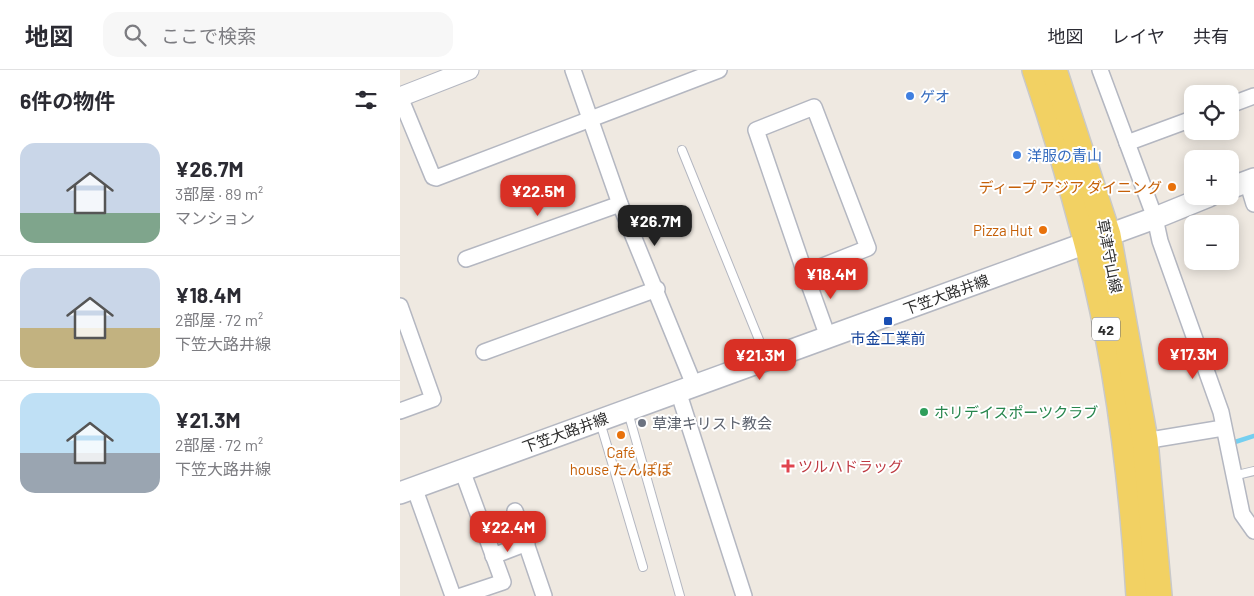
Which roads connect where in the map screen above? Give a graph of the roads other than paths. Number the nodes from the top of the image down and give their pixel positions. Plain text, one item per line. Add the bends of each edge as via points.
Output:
1 (469, 70) edge
2 (574, 70) edge
3 (718, 70) edge
4 (1035, 70) edge
5 (1054, 70) edge
6 (1100, 70) edge
7 (1254, 96) edge
8 (400, 97) edge
9 (1239, 102) edge
10 (590, 119) junction
11 (1184, 122) edge
12 (1127, 143) junction
13 (682, 150) dead end
14 (1244, 183) edge
15 (620, 204) junction
16 (1254, 204) edge
17 (1187, 205) edge
18 (1155, 218) junction
19 (1097, 238) junction
20 (466, 259) dead end
21 (805, 273) junction
22 (657, 289) junction
23 (400, 306) edge
24 (828, 337) junction
25 (484, 352) dead end
26 (766, 359) junction
27 (686, 388) junction
28 (628, 410) junction
29 (400, 411) edge
30 (600, 420) junction
31 (1223, 428) junction
32 (1135, 443) junction
33 (462, 470) junction
34 (1254, 471) edge
35 (1233, 476) junction
36 (407, 490) edge
37 (515, 511) dead end
38 (1254, 531) edge
39 (527, 543) junction
40 (493, 556) junction
41 (643, 567) dead end
42 (453, 596) edge
43 (461, 596) edge
44 (544, 596) edge
45 (680, 596) edge
46 (744, 596) edge
47 (1139, 596) edge
48 (1159, 596) edge

1 - 8 street
2 - 10 street
3 - 10 street
4 - 19 main road, 草津守山線 / 42
5 - 19 main road, 草津守山線 / 42
6 - 12 street
7 - 9 street
8 - 10 street via 432,177 436,178
10 - 15 street
11 - 12 street
12 - 18 street
13 - 26 lane
14 - 16 street
15 - 20 street
15 - 22 street
17 - 18 main road, 下笠大路井線
18 - 19 main road, 下笠大路井線
18 - 31 street via 1160,241 1221,412
19 - 24 main road, 下笠大路井線
19 - 32 main road, 草津守山線 / 42
21 - 21 street via 756,130 814,107 868,248
21 - 24 street
22 - 25 street
22 - 27 street
23 - 29 street via 433,400
24 - 26 main road, 下笠大路井線
26 - 27 main road, 下笠大路井線
27 - 28 main road, 下笠大路井線
27 - 46 street
28 - 30 main road, 下笠大路井線
28 - 45 lane
30 - 33 main road, 下笠大路井線
30 - 41 lane
31 - 32 street
31 - 35 street
32 - 47 main road, 草津守山線 / 42
32 - 48 main road, 草津守山線 / 42
33 - 36 main road, 下笠大路井線
33 - 40 street
34 - 35 lane
35 - 38 street via 1242,514
36 - 42 street
37 - 39 street
39 - 40 street
39 - 44 street
40 - 43 street via 503,582

